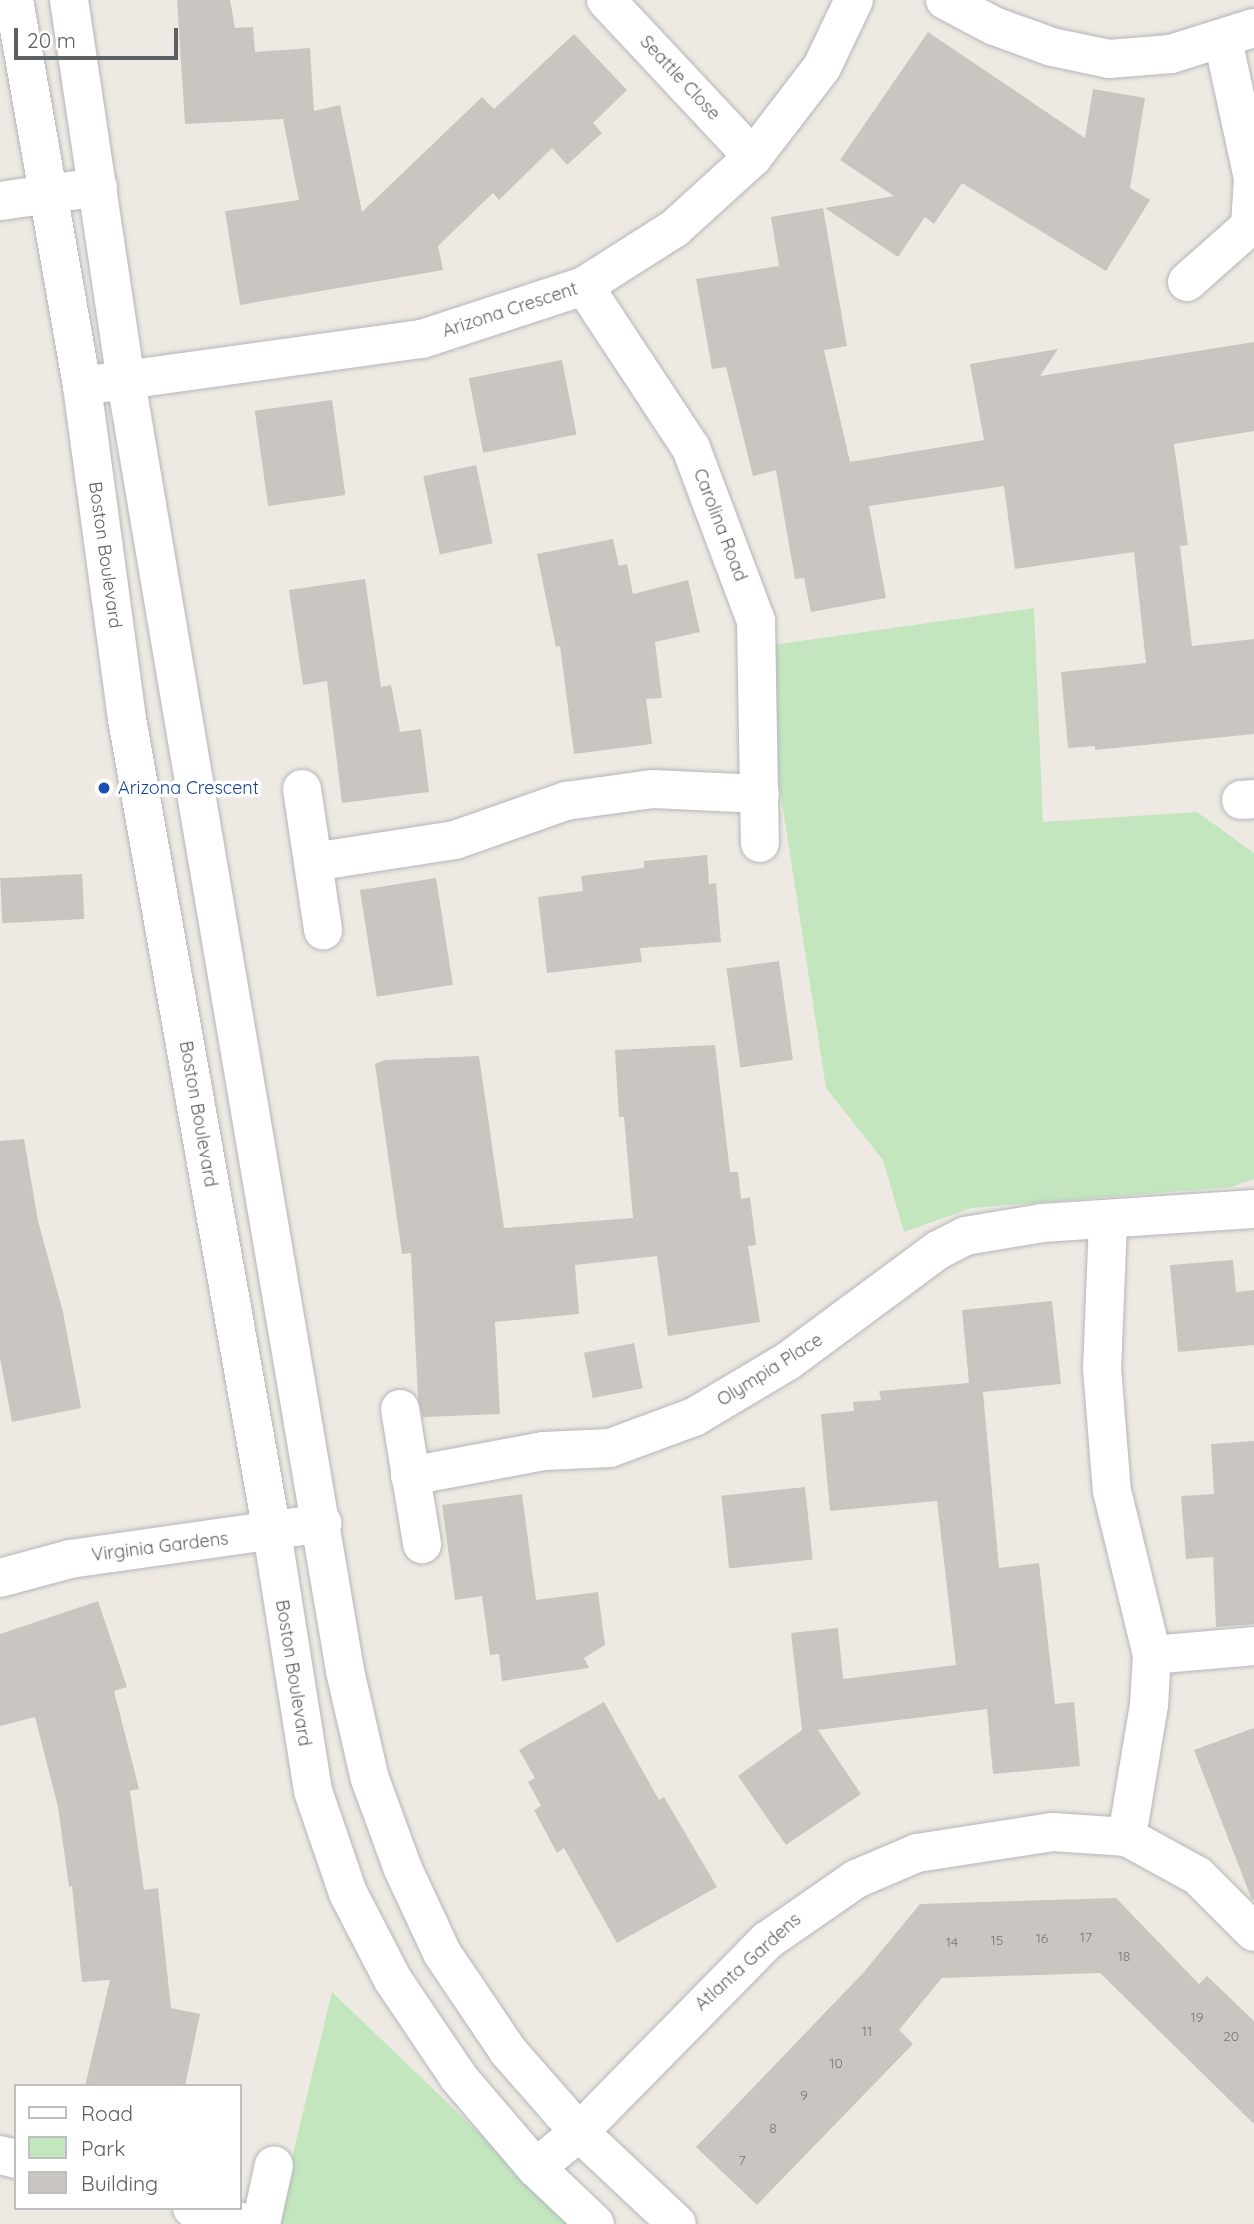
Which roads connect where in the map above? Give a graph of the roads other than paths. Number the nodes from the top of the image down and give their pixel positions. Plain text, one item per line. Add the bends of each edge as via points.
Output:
1 (15, 0) edge
2 (69, 0) edge
3 (606, 0) edge
4 (854, 0) edge
5 (945, 0) edge
6 (1239, 34) edge
7 (753, 157) junction
8 (98, 187) junction
9 (47, 195) junction
10 (0, 201) edge
11 (1252, 227) edge
12 (1186, 282) dead end
13 (584, 286) junction
14 (126, 381) junction
15 (82, 386) junction
16 (302, 789) dead end
17 (760, 794) junction
18 (761, 843) dead end
19 (313, 862) junction
20 (323, 930) dead end
21 (244, 1072) junction
22 (191, 1075) junction
23 (1254, 1209) edge
24 (1108, 1221) junction
25 (400, 1409) dead end
26 (410, 1476) junction
27 (322, 1523) junction
28 (272, 1532) junction
29 (422, 1544) dead end
30 (0, 1578) edge
31 (1254, 1646) edge
32 (1152, 1655) junction
33 (1127, 1837) junction
34 (1254, 1932) edge
35 (579, 2132) junction
36 (274, 2165) dead end
37 (536, 2168) junction
38 (199, 2210) edge
39 (249, 2224) edge
40 (261, 2224) edge
41 (595, 2224) edge
42 (677, 2224) edge

1 - 9 street, Boston Boulevard
2 - 8 street
3 - 7 street, Seattle Close
4 - 7 street, Arizona Crescent via 822,67
5 - 6 street via 994,26 1052,47 1109,59 1171,54
6 - 11 street
7 - 13 street, Arizona Crescent via 675,228
8 - 9 street
8 - 14 street
9 - 10 street
9 - 15 street, Boston Boulevard
11 - 12 street
13 - 14 street, Arizona Crescent via 422,339
13 - 17 street, Carolina Road via 691,448 756,621
14 - 15 street, Arizona Crescent
14 - 21 street
15 - 22 street, Boston Boulevard via 127,719
16 - 19 street
17 - 18 street, Carolina Road
17 - 19 street via 653,789 566,801 455,840
19 - 20 street
21 - 22 street
21 - 27 street
22 - 28 street, Boston Boulevard
23 - 24 street, Olympia Place
24 - 26 street, Olympia Place via 1043,1223 965,1236 938,1250 788,1361 682,1422 610,1447 544,1451
24 - 32 street via 1102,1368 1112,1491
25 - 26 street
26 - 29 street
27 - 28 street, Virginia Gardens
27 - 35 street via 370,1779 403,1869 442,1953 508,2051
28 - 30 street, Virginia Gardens via 70,1559
28 - 37 street, Boston Boulevard via 313,1791 348,1892 393,1980 459,2078
31 - 32 street
32 - 33 street via 1149,1705
33 - 34 street, Atlanta Gardens via 1198,1876
33 - 35 street, Atlanta Gardens via 1053,1832 985,1840 917,1853 856,1879 768,1940
35 - 37 street
35 - 42 street
36 - 40 street
37 - 41 street, Boston Boulevard
38 - 39 street

